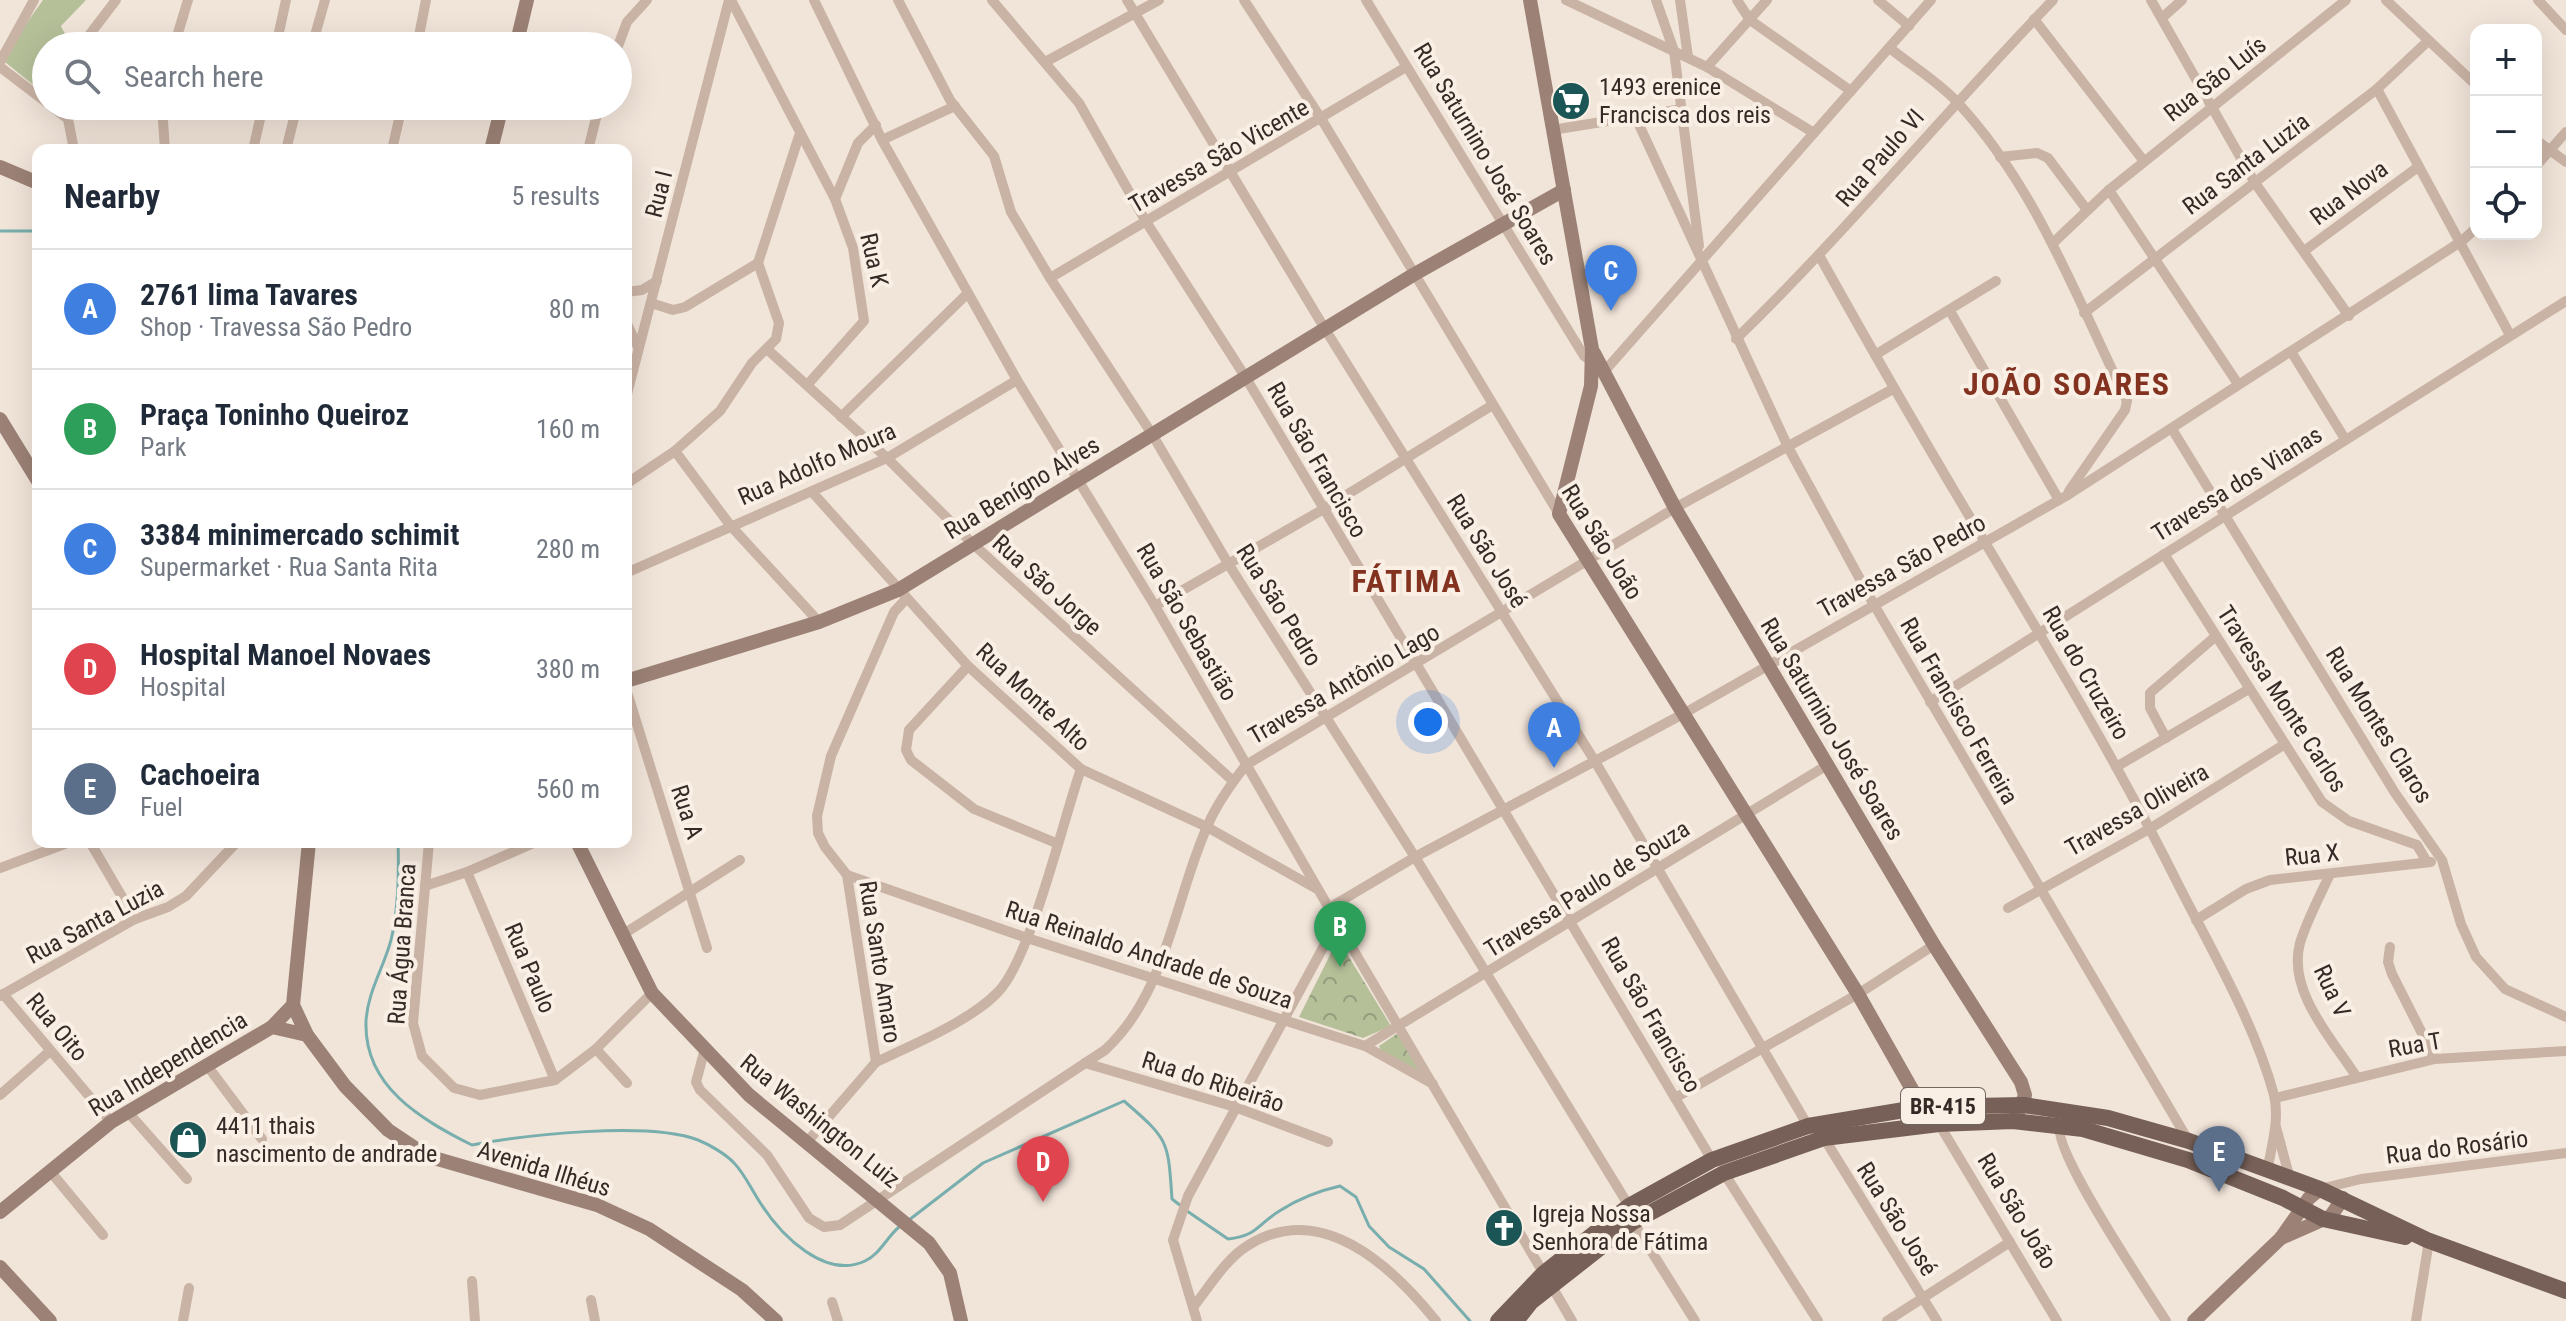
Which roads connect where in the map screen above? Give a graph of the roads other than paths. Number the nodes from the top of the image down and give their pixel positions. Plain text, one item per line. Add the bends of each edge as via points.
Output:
1 (34, 0) edge
2 (116, 0) edge
3 (188, 0) edge
4 (286, 0) edge
5 (325, 0) edge
6 (426, 0) edge
7 (527, 0) edge
8 (647, 0) edge
9 (730, 0) edge
10 (814, 0) edge
11 (898, 0) edge
12 (992, 0) edge
13 (1127, 0) edge
14 (1159, 0) edge
15 (1244, 0) edge
16 (1366, 0) edge
17 (1530, 0) edge
18 (1566, 0) edge
19 (1656, 0) edge
20 (1680, 0) edge
21 (1737, 0) edge
22 (1767, 0) edge
23 (1878, 0) edge
24 (1931, 0) edge
25 (2053, 0) edge
26 (2151, 0) edge
27 (2182, 0) edge
28 (2346, 0) edge
29 (2386, 0) edge
30 (2538, 0) edge
31 (1135, 13) junction
32 (2163, 17) junction
33 (2034, 19) junction
34 (1750, 20) junction
35 (1909, 26) junction
36 (2566, 30) edge
37 (91, 32) edge
38 (178, 32) edge
39 (279, 32) edge
40 (316, 32) edge
41 (420, 32) edge
42 (519, 32) edge
43 (623, 32) edge
44 (2428, 41) junction
45 (1891, 49) junction
46 (1674, 51) junction
47 (1688, 57) junction
48 (1047, 61) junction
49 (0, 64) edge
50 (1406, 67) junction
51 (1707, 67) junction
52 (2470, 80) edge
53 (2377, 89) junction
54 (32, 90) edge
55 (1851, 91) junction
56 (1957, 102) junction
57 (955, 106) junction
58 (2213, 108) junction
59 (1682, 109) junction
60 (1635, 116) junction
61 (68, 120) edge
62 (163, 120) edge
63 (260, 120) edge
64 (294, 120) edge
65 (399, 120) edge
66 (498, 120) edge
67 (596, 120) edge
68 (1322, 120) junction
69 (876, 125) junction
70 (1552, 130) junction
71 (2566, 132) edge
72 (1814, 133) junction
73 (799, 136) junction
74 (882, 140) junction
75 (73, 144) edge
76 (165, 144) edge
77 (254, 144) edge
78 (288, 144) edge
79 (393, 144) edge
80 (492, 144) edge
81 (590, 144) edge
82 (2542, 146) edge
83 (2549, 152) junction
84 (2000, 157) junction
85 (2143, 160) junction
86 (2542, 160) edge
87 (2566, 162) edge
88 (0, 167) edge
89 (2418, 167) junction
90 (1231, 175) junction
91 (32, 180) edge
92 (2255, 183) junction
93 (1564, 190) junction
94 (2109, 190) junction
95 (835, 199) junction
96 (2087, 210) junction
97 (1145, 220) junction
98 (1501, 225) junction
99 (2470, 234) edge
100 (2462, 241) junction
101 (2053, 243) junction
102 (2304, 251) junction
103 (1820, 257) junction
104 (2157, 258) junction
105 (1702, 260) junction
106 (758, 263) junction
107 (1413, 275) junction
108 (1050, 278) junction
109 (657, 281) junction
110 (1996, 281) dead end
111 (632, 291) edge
112 (968, 293) junction
113 (2566, 301) edge
114 (651, 303) junction
115 (1950, 311) junction
116 (2084, 313) junction
117 (2349, 316) junction
118 (1325, 329) junction
119 (632, 335) edge
120 (2510, 335) junction
121 (1736, 339) junction
122 (637, 345) junction
123 (768, 350) junction
124 (2292, 353) junction
125 (1875, 355) junction
126 (1597, 362) junction
127 (632, 369) edge
128 (1246, 378) junction
129 (1017, 380) junction
130 (808, 384) junction
131 (2238, 384) junction
132 (1893, 389) junction
133 (1491, 406) junction
134 (841, 417) junction
135 (0, 419) edge
136 (2172, 429) junction
137 (1152, 434) junction
138 (2345, 439) junction
139 (1788, 447) junction
140 (675, 451) junction
141 (887, 458) junction
142 (1405, 459) junction
143 (32, 471) edge
144 (632, 480) edge
145 (1079, 481) junction
146 (813, 493) junction
147 (2062, 498) junction
148 (1675, 508) junction
149 (1322, 510) junction
150 (1559, 514) junction
151 (2225, 515) junction
152 (730, 525) junction
153 (972, 543) junction
154 (1985, 543) junction
155 (2164, 554) junction
156 (1588, 563) junction
157 (1229, 565) junction
158 (632, 570) edge
159 (902, 594) junction
160 (1873, 603) junction
161 (1155, 606) junction
162 (1503, 613) junction
163 (819, 622) junction
164 (2042, 633) junction
165 (2216, 636) junction
166 (1768, 665) junction
167 (968, 666) junction
168 (1416, 666) junction
169 (632, 679) edge
170 (2249, 689) junction
171 (1930, 702) junction
172 (632, 708) edge
173 (1683, 714) junction
174 (1326, 716) junction
175 (2166, 738) junction
176 (2285, 744) junction
177 (1596, 763) junction
178 (1829, 764) junction
179 (1246, 765) junction
180 (2116, 767) junction
181 (1081, 769) junction
182 (1233, 781) junction
183 (1504, 811) junction
184 (1747, 815) junction
185 (1207, 827) junction
186 (2151, 828) junction
187 (1056, 843) junction
188 (54, 848) edge
189 (94, 848) edge
190 (231, 848) edge
191 (308, 848) edge
192 (428, 848) edge
193 (522, 848) edge
194 (580, 848) edge
195 (1415, 857) junction
196 (740, 860) dead end
197 (2442, 860) junction
198 (2427, 862) junction
199 (1658, 867) junction
200 (0, 868) edge
201 (467, 872) junction
202 (2330, 874) junction
203 (847, 875) junction
204 (425, 886) junction
205 (690, 889) junction
206 (1317, 889) junction
207 (2040, 889) junction
208 (1329, 908) junction
209 (2008, 908) dead end
210 (135, 919) junction
211 (1572, 920) junction
212 (2196, 920) junction
213 (1337, 922) junction
214 (622, 935) junction
215 (1027, 938) junction
216 (1934, 945) junction
217 (2390, 947) dead end
218 (707, 948) dead end
219 (1487, 974) junction
220 (1155, 978) junction
221 (652, 993) junction
222 (1858, 994) junction
223 (2, 995) edge
224 (288, 1009) junction
225 (2566, 1017) edge
226 (1282, 1019) junction
227 (272, 1027) junction
228 (1399, 1028) junction
229 (307, 1035) junction
230 (1365, 1046) junction
231 (1765, 1048) junction
232 (596, 1049) junction
233 (50, 1051) junction
234 (2566, 1051) edge
235 (704, 1052) junction
236 (2435, 1059) junction
237 (876, 1062) junction
238 (1085, 1063) junction
239 (206, 1064) junction
240 (2356, 1076) junction
241 (555, 1080) junction
242 (627, 1083) dead end
243 (1433, 1084) junction
244 (0, 1095) edge
245 (1675, 1098) junction
246 (2275, 1098) junction
247 (2024, 1105) junction
248 (1235, 1107) junction
249 (1922, 1107) junction
250 (127, 1111) junction
251 (2072, 1111) junction
252 (2013, 1121) junction
253 (111, 1122) junction
254 (1939, 1124) junction
255 (1808, 1126) junction
256 (2059, 1126) junction
257 (2276, 1127) junction
258 (1824, 1138) junction
259 (262, 1139) dead end
260 (2189, 1141) junction
261 (807, 1142) junction
262 (1328, 1142) dead end
263 (2566, 1153) edge
264 (1718, 1166) junction
265 (50, 1171) junction
266 (2267, 1172) junction
267 (187, 1179) dead end
268 (2290, 1179) junction
269 (2353, 1181) junction
270 (2320, 1189) junction
271 (878, 1198) junction
272 (2343, 1198) junction
273 (2301, 1210) junction
274 (0, 1212) edge
275 (1631, 1214) junction
276 (2323, 1219) junction
277 (103, 1235) dead end
278 (2281, 1238) junction
279 (2428, 1241) junction
280 (2010, 1242) junction
281 (0, 1267) edge
282 (1548, 1279) junction
283 (472, 1281) dead end
284 (189, 1288) dead end
285 (2566, 1290) edge
286 (1923, 1298) junction
287 (591, 1300) dead end
288 (832, 1302) dead end
289 (1194, 1306) junction
290 (50, 1321) edge
291 (183, 1321) edge
292 (475, 1321) edge
293 (595, 1321) edge
294 (776, 1321) edge
295 (838, 1321) edge
296 (961, 1321) edge
297 (1197, 1321) edge
298 (1436, 1321) edge
299 (1498, 1321) edge
300 (1516, 1321) edge
301 (1572, 1321) edge
302 (1695, 1321) edge
303 (1818, 1321) edge
304 (1887, 1321) edge
305 (1937, 1321) edge
306 (2057, 1321) edge
307 (2166, 1321) edge
308 (2194, 1321) edge
309 (2416, 1321) edge

1 - 49 street
2 - 37 street
3 - 38 street
4 - 39 street
5 - 40 street
6 - 41 street
7 - 42 main road
8 - 43 street
9 - 73 street, Rua K
9 - 109 street, Rua I
10 - 69 street, Rua São Sebastião
11 - 57 street, Rua São Pedro
12 - 48 street, Rua São Francisco
13 - 31 street, Rua São José
14 - 31 street
15 - 68 street, Rua São João
16 - 50 street, Rua Saturnino José Soares
17 - 70 main road
18 - 46 street
19 - 46 street
20 - 47 street
21 - 34 street
22 - 34 street
23 - 35 street
24 - 35 street
25 - 33 street, Rua Paulo VI
26 - 32 street
27 - 32 street
28 - 58 street, Rua São Luís
29 - 44 street
30 - 36 street
31 - 48 street
31 - 90 street, Rua São José
32 - 58 street
33 - 56 street, Rua Paulo VI
33 - 85 street
34 - 51 street
34 - 55 street
35 - 45 street
44 - 52 street
44 - 53 street, Rua Santa Luzia
45 - 55 street
45 - 56 street
46 - 47 street
46 - 59 street
47 - 51 street
48 - 97 street, Rua São Francisco via 1079,103
49 - 54 street
50 - 68 street, Travessa São Vicente
50 - 98 street, Rua Saturnino José Soares
51 - 72 street
53 - 89 street
53 - 92 street, Rua Santa Luzia
55 - 72 street
56 - 84 street
56 - 103 street, Rua Paulo VI
57 - 74 street
57 - 108 street, Rua São Pedro via 994,156 1011,212
58 - 85 street, Rua São Luís
58 - 92 street
59 - 60 street
59 - 105 street
60 - 70 street
60 - 105 street, Rua Francisco Ferreira
61 - 75 street
62 - 76 street
63 - 77 street
64 - 78 street
65 - 79 street
66 - 80 main road
67 - 81 street
68 - 90 street, Travessa São Vicente
68 - 107 street, Rua São João
69 - 74 street, Rua São Sebastião
69 - 95 street via 858,143
70 - 93 main road
71 - 83 street
72 - 105 street
73 - 95 street, Rua K
73 - 106 street
74 - 112 street, Rua São Sebastião
82 - 83 street
83 - 86 street
83 - 87 street
84 - 96 street via 2037,153 2048,158
84 - 101 street
85 - 94 street, Rua São Luís
88 - 91 main road
89 - 100 street
89 - 102 street, Rua Nova
90 - 97 street, Travessa São Vicente
90 - 118 street, Rua São José
92 - 102 street
92 - 104 street, Rua Santa Luzia
93 - 98 main road, Rua Benígno Alves
93 - 126 main road
94 - 96 street, Rua São Luís
94 - 104 street
95 - 130 street, Rua K via 853,248 865,315
96 - 101 street, Rua São Luís
97 - 108 street, Travessa São Vicente
97 - 128 street, Rua São Francisco
98 - 107 main road, Rua Benígno Alves
98 - 126 street, Rua Saturnino José Soares
99 - 100 street, Travessa São Pedro
100 - 117 street, Travessa São Pedro
100 - 120 street
101 - 116 street
102 - 117 street
103 - 121 street, Rua Paulo VI
103 - 125 street, Rua do Cruzeiro
104 - 116 street, Rua Santa Luzia
104 - 131 street
105 - 121 street, Rua Francisco Ferreira
105 - 126 street
106 - 114 street via 685,307 673,310
106 - 123 street via 780,331
107 - 118 main road, Rua Benígno Alves
107 - 133 street, Rua São João
108 - 137 street, Rua São Pedro
109 - 111 street
109 - 114 street, Rua I
110 - 115 street
112 - 129 street, Rua São Sebastião
112 - 134 street
113 - 120 street, Travessa dos Vianas
114 - 122 street, Rua I
115 - 125 street
115 - 147 street
116 - 147 street via 2127,405
117 - 124 street, Travessa São Pedro
118 - 128 main road, Rua Benígno Alves
118 - 142 street, Rua São José
119 - 122 street
120 - 138 street, Travessa dos Vianas
121 - 139 street, Rua Francisco Ferreira
122 - 127 street, Rua I
123 - 130 street, Rua São Jorge
123 - 140 street via 752,363 720,411
124 - 131 street, Travessa São Pedro
124 - 138 street
125 - 132 street, Rua do Cruzeiro
126 - 148 main road, Rua Saturnino José Soares
126 - 150 main road
128 - 137 main road, Rua Benígno Alves
128 - 149 street, Rua São Francisco
129 - 141 street, Rua Adolfo Moura
129 - 145 street, Rua São Sebastião
130 - 134 street, Rua São Jorge
131 - 136 street, Travessa São Pedro
132 - 139 street, Travessa Antônio Lago
132 - 154 street, Rua do Cruzeiro
133 - 142 street
133 - 150 street, Rua São João
134 - 141 street, Rua São Jorge
135 - 143 main road
136 - 147 street, Travessa São Pedro
136 - 151 street, Rua Montes Claros
137 - 145 main road, Rua Benígno Alves
137 - 157 street, Rua São Pedro
138 - 151 street, Travessa dos Vianas
139 - 148 street, Travessa Antônio Lago
139 - 160 street, Rua Francisco Ferreira
140 - 144 street
140 - 152 street
141 - 146 street, Rua Adolfo Moura
141 - 153 street, Rua São Jorge
142 - 149 street
142 - 162 street, Rua São José
145 - 153 main road, Rua Benígno Alves
145 - 161 street, Rua São Sebastião
146 - 152 street, Rua Adolfo Moura
146 - 159 street, Rua Monte Alto
147 - 154 street, Travessa São Pedro
148 - 156 street, Travessa Antônio Lago
148 - 166 main road, Rua Saturnino José Soares
149 - 157 street
149 - 168 street, Rua São Francisco
150 - 156 main road, Rua São João
151 - 155 street, Travessa dos Vianas
151 - 197 street, Rua Montes Claros via 2395,793
152 - 158 street, Rua Adolfo Moura
152 - 163 street
153 - 159 main road, Rua Benígno Alves
153 - 182 street, Rua São Jorge
154 - 160 street, Travessa São Pedro
154 - 164 street, Rua do Cruzeiro
155 - 164 street, Travessa dos Vianas
155 - 165 street, Travessa Monte Carlos
156 - 162 street, Travessa Antônio Lago
156 - 173 main road, Rua São João
157 - 161 street
157 - 174 street, Rua São Pedro
159 - 163 main road, Rua Benígno Alves
159 - 167 street, Rua Monte Alto
159 - 203 street, Rua Santo Amaro via 851,707 820,793 818,833
160 - 166 street, Travessa São Pedro
160 - 171 street, Rua Francisco Ferreira
161 - 179 street, Rua São Sebastião
162 - 168 street, Travessa Antônio Lago
162 - 177 street, Rua São José
163 - 169 main road, Rua Benígno Alves
164 - 171 street, Travessa dos Vianas
164 - 180 street, Rua do Cruzeiro
165 - 170 street, Travessa Monte Carlos
165 - 175 street via 2150,693 2150,708
166 - 173 street, Travessa São Pedro
166 - 178 main road, Rua Saturnino José Soares
167 - 181 street, Rua Monte Alto
167 - 187 street via 909,730 911,760 974,809
168 - 174 street, Travessa Antônio Lago
168 - 183 street, Rua São Francisco
170 - 175 street
170 - 176 street, Travessa Monte Carlos
171 - 207 street, Rua Francisco Ferreira
172 - 205 street, Rua A
173 - 177 street, Travessa São Pedro
173 - 184 main road, Rua São João
174 - 179 street, Travessa Antônio Lago
174 - 195 street, Rua São Pedro
175 - 180 street
176 - 186 street, Travessa Oliveira
176 - 198 street, Travessa Monte Carlos via 2334,813 2417,845
177 - 183 street, Travessa São Pedro
177 - 199 street, Rua São José
178 - 184 street, Travessa Paulo de Souza
178 - 216 main road, Rua Saturnino José Soares
179 - 182 street, Travessa Antônio Lago
179 - 206 street, Rua São Sebastião
180 - 186 street, Rua do Cruzeiro
181 - 185 street, Rua Monte Alto
181 - 187 street
182 - 185 street, Travessa Antônio Lago
183 - 195 street, Travessa São Pedro
183 - 211 street, Rua São Francisco
184 - 199 street, Travessa Paulo de Souza
184 - 222 main road, Rua São João
185 - 206 street, Rua Monte Alto
185 - 220 street, Travessa Antônio Lago
186 - 207 street, Travessa Oliveira
186 - 212 street, Rua do Cruzeiro
187 - 215 street
188 - 200 street
189 - 210 street
190 - 210 street, Rua Santa Luzia via 186,896
191 - 224 main road
192 - 204 street, Rua Água Branca
193 - 201 street
194 - 214 main road, Rua Washington Luiz
195 - 208 street, Travessa São Pedro
195 - 219 street, Rua São Pedro
196 - 205 street
197 - 198 street, Rua X
197 - 225 street, Rua Montes Claros via 2461,924 2488,974 2505,989
198 - 202 street, Rua X
199 - 211 street, Travessa Paulo de Souza
199 - 231 street, Rua São José
201 - 204 street
201 - 241 street, Rua Paulo
202 - 212 street, Rua X via 2270,880
202 - 240 street, Rua V via 2301,941 2297,966 2309,1001
203 - 215 street, Rua Reinaldo Andrade de Souza
203 - 237 street, Rua Santo Amaro
204 - 241 street, Rua Água Branca via 413,1023 422,1056 454,1088 480,1095
205 - 214 street
205 - 218 street, Rua A
206 - 208 street, Rua São Sebastião
207 - 209 street, Travessa Oliveira
207 - 260 street, Rua Francisco Ferreira
208 - 213 street, Rua São Sebastião
210 - 223 street, Rua Santa Luzia
211 - 219 street, Travessa Paulo de Souza
211 - 245 street, Rua São Francisco
212 - 246 street, Rua do Cruzeiro via 2250,1030
213 - 226 street
213 - 228 street, Rua São Sebastião
214 - 221 main road, Rua Washington Luiz
215 - 220 street, Rua Reinaldo Andrade de Souza
215 - 237 street via 1007,982 983,1006
216 - 222 street
216 - 247 main road, Rua Saturnino José Soares via 2021,1082
217 - 236 street via 2392,974
219 - 228 street, Travessa Paulo de Souza
219 - 275 street, Rua São Pedro
220 - 226 street, Rua Reinaldo Andrade de Souza
220 - 238 street, Travessa Antônio Lago via 1126,1030
221 - 232 street, Rua Água Branca
221 - 235 main road, Rua Washington Luiz
222 - 231 street
222 - 249 main road, Rua São João
223 - 233 street, Rua Oito
224 - 227 main road, Rua Independencia
224 - 229 main road, Avenida Ilhéus
226 - 230 street, Rua Reinaldo Andrade de Souza
226 - 248 street
227 - 229 main road
227 - 239 main road, Rua Independencia
228 - 230 street, Travessa Paulo de Souza
228 - 243 street
229 - 294 main road, Avenida Ilhéus via 345,1086 388,1130 427,1156 597,1205 649,1229 742,1290
230 - 243 street, Rua Reinaldo Andrade de Souza
231 - 245 street
231 - 255 street, Rua São José
232 - 241 street, Rua Água Branca
232 - 242 street
233 - 244 street
233 - 253 street, Rua Oito
234 - 236 street, Rua T
235 - 261 main road, Rua Washington Luiz
235 - 271 street via 697,1086 767,1155 809,1218 824,1227 840,1225
236 - 240 street, Rua T
237 - 261 street, Rua Santo Amaro
238 - 248 street, Rua do Ribeirão
238 - 271 street, Travessa Antônio Lago
239 - 250 main road, Rua Independencia
239 - 259 street
240 - 246 street, Rua T
243 - 282 street
245 - 264 street, Rua São Francisco
246 - 257 street, Rua do Cruzeiro
247 - 249 main road, BR-415
247 - 251 main road, BR-415
247 - 252 main road
248 - 262 street, Rua do Ribeirão
248 - 289 street via 1175,1230 1176,1256
249 - 255 main road, BR-415
250 - 253 main road, Rua Independencia
250 - 267 street
251 - 256 street
251 - 260 main road, BR-415
252 - 254 main road, BR-415
252 - 256 main road, BR-415
253 - 265 main road, Rua Independencia
254 - 258 main road, BR-415
254 - 280 street, Rua São João
255 - 264 main road, BR-415
256 - 273 main road, BR-415 via 2188,1160
256 - 307 street via 2058,1138 2083,1185
257 - 266 street, Rua do Cruzeiro
257 - 268 street, Rua do Cruzeiro
258 - 264 main road, BR-415
258 - 286 street, Rua São José
260 - 266 main road, BR-415
261 - 271 main road, Rua Washington Luiz
263 - 269 street, Rua do Rosário
264 - 275 main road, BR-415
264 - 303 street, Rua São Francisco
265 - 274 main road, Rua Independencia
265 - 277 street
266 - 268 main road, BR-415
268 - 270 main road, BR-415
269 - 270 street, Rua do Rosário
269 - 272 street
270 - 272 main road, BR-415
270 - 273 main road
271 - 296 main road, Rua Washington Luiz via 937,1252 954,1285
272 - 276 main road
272 - 279 main road, BR-415
273 - 276 main road, BR-415
273 - 278 main road
275 - 282 main road, BR-415
275 - 302 street, Rua São Pedro
276 - 278 main road
276 - 279 main road, BR-415
278 - 308 main road
279 - 285 main road, BR-415
279 - 309 street
280 - 286 street
280 - 306 street, Rua São João
281 - 290 main road
282 - 299 main road, BR-415
282 - 300 main road, BR-415
282 - 301 street
283 - 292 street
284 - 291 street
286 - 304 street
286 - 305 street, Rua São José
287 - 293 street
288 - 295 street
289 - 297 street
289 - 298 street via 1245,1247 1282,1230 1309,1228 1376,1259 1408,1286

